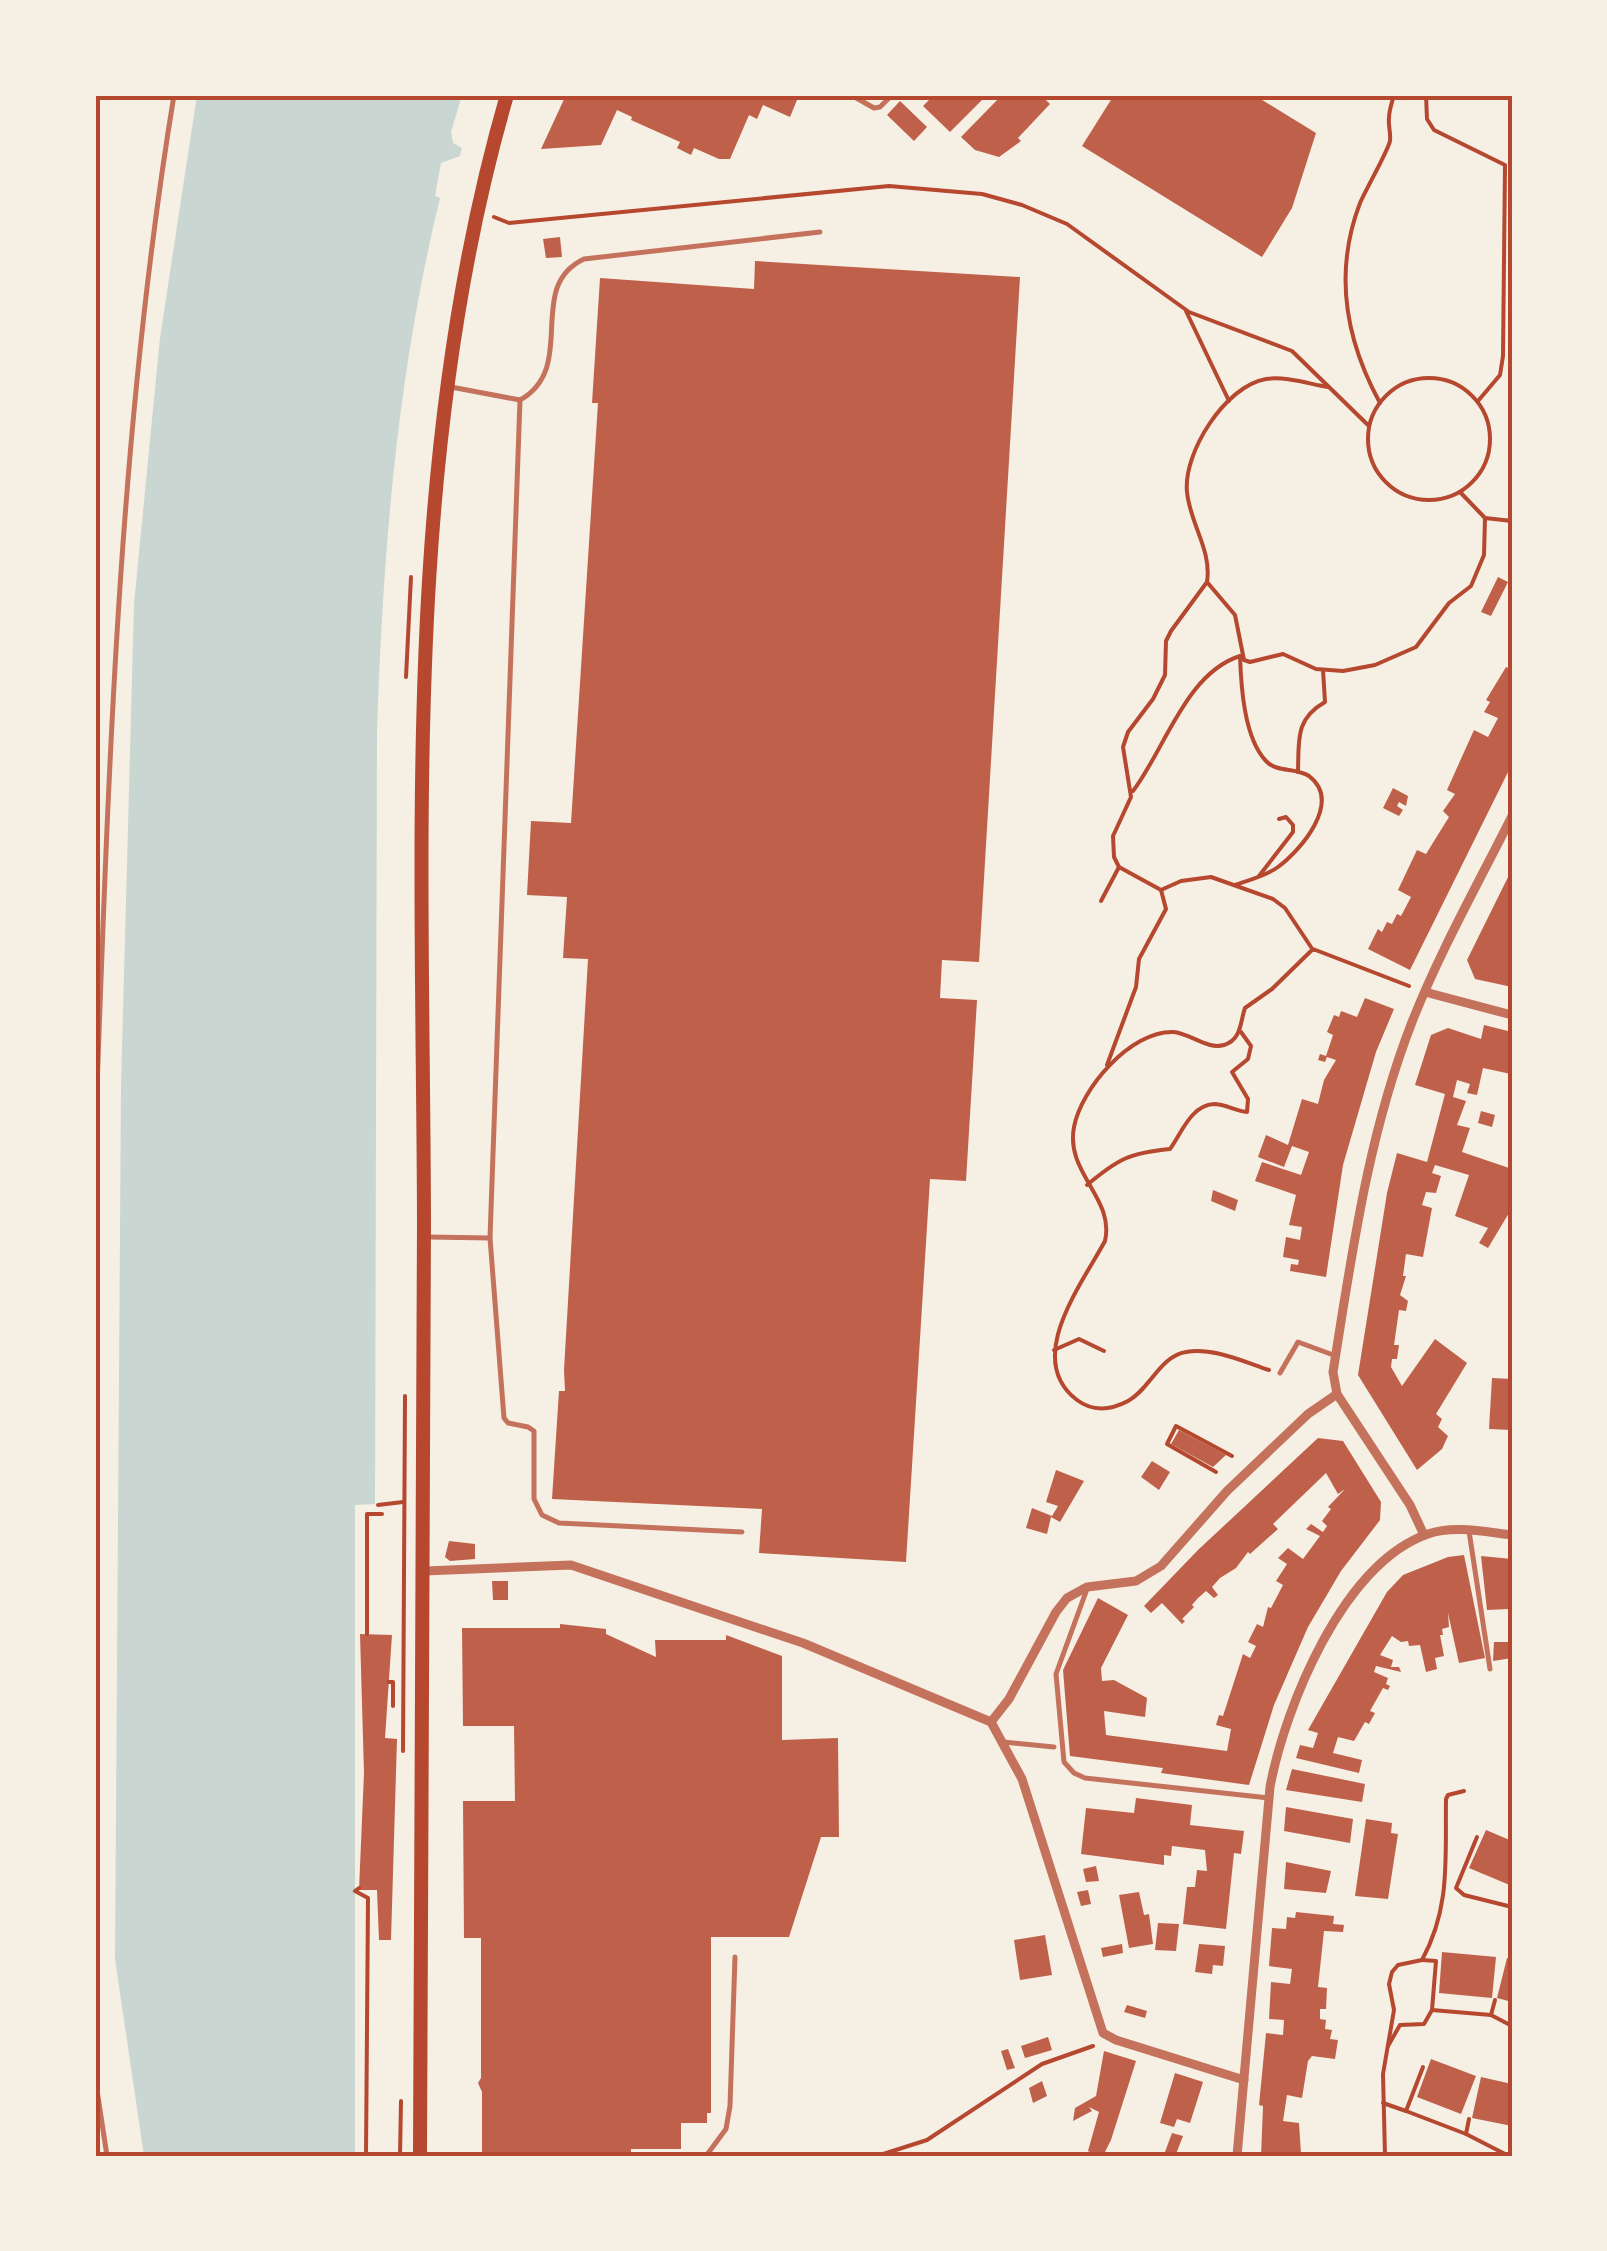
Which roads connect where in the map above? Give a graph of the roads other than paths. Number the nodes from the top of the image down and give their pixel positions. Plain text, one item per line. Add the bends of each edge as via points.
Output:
1 (174, 95) edge
2 (508, 95) edge
3 (851, 95) edge
4 (892, 95) edge
5 (820, 232) dead end
6 (448, 386) junction
7 (520, 400) junction
8 (1512, 816) edge
9 (1425, 992) junction
10 (1512, 1014) edge
11 (95, 1143) edge
12 (424, 1236) junction
13 (490, 1238) junction
14 (1336, 1356) junction
15 (1280, 1374) road end
16 (1337, 1394) junction
17 (1468, 1531) junction
18 (742, 1532) dead end
19 (1424, 1535) junction
20 (1512, 1535) edge
21 (425, 1571) junction
22 (1087, 1587) junction
23 (1490, 1669) dead end
24 (991, 1722) junction
25 (1004, 1742) junction
26 (1054, 1747) dead end
27 (1270, 1798) junction
28 (735, 1957) dead end
29 (95, 2077) edge
30 (1244, 2080) junction
31 (107, 2156) edge
32 (420, 2156) edge
33 (706, 2156) edge
34 (1236, 2156) edge

1 - 11 lane via 152,233 110,713
2 - 6 main road
3 - 4 lane via 874,108
5 - 7 lane via 572,265 556,286 547,372
6 - 7 lane
6 - 12 main road via 433,510 424,690
7 - 13 lane
8 - 9 street
9 - 10 street
9 - 14 street via 1374,1140
12 - 13 lane
12 - 21 main road
13 - 18 lane via 504,1418 534,1431 534,1498 542,1515 559,1523
14 - 15 lane via 1298,1342
14 - 16 street
16 - 19 street
16 - 22 street via 1227,1491 1161,1566 1136,1580
17 - 19 street
17 - 20 street
17 - 23 lane
19 - 27 street via 1372,1574 1330,1632 1292,1710
21 - 24 street via 583,1568 803,1643
21 - 32 main road
22 - 24 street via 1056,1612
22 - 27 lane via 1056,1674 1068,1768 1086,1778
24 - 25 street
25 - 26 lane
25 - 30 street via 1033,1808 1103,2033
27 - 30 street
28 - 33 lane via 730,2106 726,2129
29 - 31 lane
30 - 34 street

